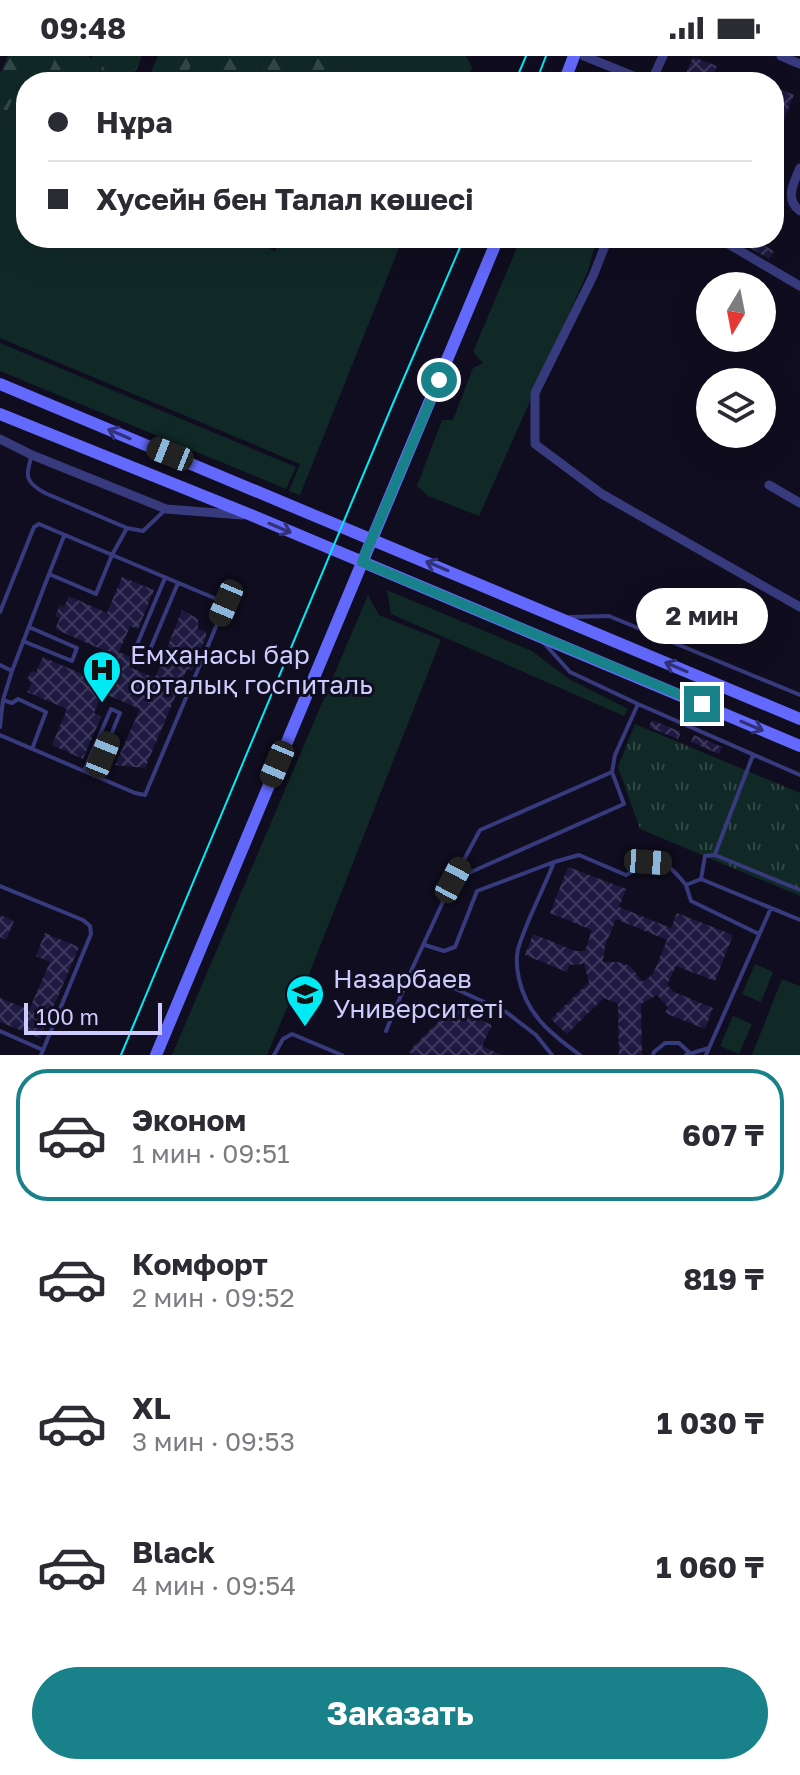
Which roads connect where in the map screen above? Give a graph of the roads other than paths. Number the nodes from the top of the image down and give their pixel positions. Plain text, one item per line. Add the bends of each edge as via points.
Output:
1 (584, 56) edge
2 (781, 56) edge
3 (800, 64) edge
4 (624, 72) edge
5 (800, 168) edge
6 (800, 211) edge
7 (494, 248) edge
8 (604, 248) edge
9 (735, 248) edge
10 (800, 286) edge
11 (0, 384) edge
12 (0, 414) edge
13 (0, 439) edge
14 (32, 455) junction
15 (769, 485) dead end
16 (800, 503) edge
17 (166, 509) junction
18 (251, 515) junction
19 (127, 528) junction
20 (64, 535) junction
21 (372, 539) junction
22 (112, 555) junction
23 (362, 562) junction
24 (49, 574) junction
25 (165, 578) junction
26 (178, 583) junction
27 (800, 607) edge
28 (0, 612) edge
29 (560, 618) junction
30 (29, 627) junction
31 (537, 635) junction
32 (23, 641) junction
33 (0, 665) edge
34 (12, 671) junction
35 (800, 695) edge
36 (3, 700) junction
37 (638, 704) junction
38 (800, 719) edge
39 (0, 727) edge
40 (0, 735) edge
41 (800, 746) edge
42 (32, 749) junction
43 (753, 755) junction
44 (84, 771) junction
45 (612, 772) junction
46 (800, 775) edge
47 (94, 776) junction
48 (715, 855) junction
49 (554, 862) junction
50 (701, 879) junction
51 (453, 880) junction
52 (686, 885) junction
53 (0, 886) edge
54 (800, 890) edge
55 (772, 907) junction
56 (800, 920) edge
57 (759, 934) junction
58 (425, 945) junction
59 (412, 969) junction
60 (0, 1031) edge
61 (386, 1031) dead end
62 (709, 1048) junction
63 (42, 1053) edge
64 (690, 1054) edge
65 (156, 1055) edge
66 (274, 1055) edge
67 (342, 1055) edge
68 (552, 1055) edge
69 (580, 1055) edge
70 (653, 1055) edge
71 (706, 1055) edge

1 - 4 street
2 - 3 street
5 - 6 street via 791,190
7 - 21 street
8 - 27 street via 535,393 535,444 602,494
9 - 10 street
21 -> 11 street
12 - 18 street
13 - 14 street
14 - 17 street
14 - 19 lane via 28,481 33,487
15 - 16 street
17 - 18 street
17 - 19 lane via 143,531
18 -> 23 street
19 - 22 lane
20 - 22 lane
20 - 24 lane
20 - 28 lane via 39,524 34,527
21 - 23 street
29 -> 21 street
22 - 24 lane via 96,594
22 - 25 lane
23 - 31 street
23 - 65 street
24 - 30 lane
25 - 26 lane
25 - 26 lane via 136,647 149,652
26 - 47 lane via 226,603 145,795
29 - 35 lane via 609,616
38 -> 29 street
30 - 32 lane
30 - 32 lane via 77,648 72,661
31 - 37 lane via 570,672
31 -> 41 street
32 - 34 lane
33 - 34 lane
34 - 36 lane
36 - 39 lane
36 - 42 lane via 18,699 46,712
37 - 43 lane
37 - 45 lane
40 - 42 lane
42 - 44 lane
43 - 46 lane
43 - 48 lane
44 - 47 lane
44 - 47 lane via 111,709 120,713
45 - 51 lane via 480,830
45 - 51 lane via 624,804
48 - 50 lane via 705,856
48 - 54 lane
49 - 52 lane via 579,855 626,875 648,862 664,863
49 - 58 lane via 477,891 455,947 444,951
49 - 69 lane via 517,951 517,970 533,1013
50 - 52 lane
50 - 55 lane
51 - 58 lane
52 - 57 lane via 691,901
53 - 63 lane via 90,926
55 - 56 lane
55 - 57 lane
57 - 62 lane
58 - 59 lane
59 - 61 lane
59 - 68 lane via 506,1012
60 - 63 lane
62 - 64 lane
62 - 71 lane
64 - 70 lane via 679,1043 665,1043
66 - 67 lane via 292,1034

